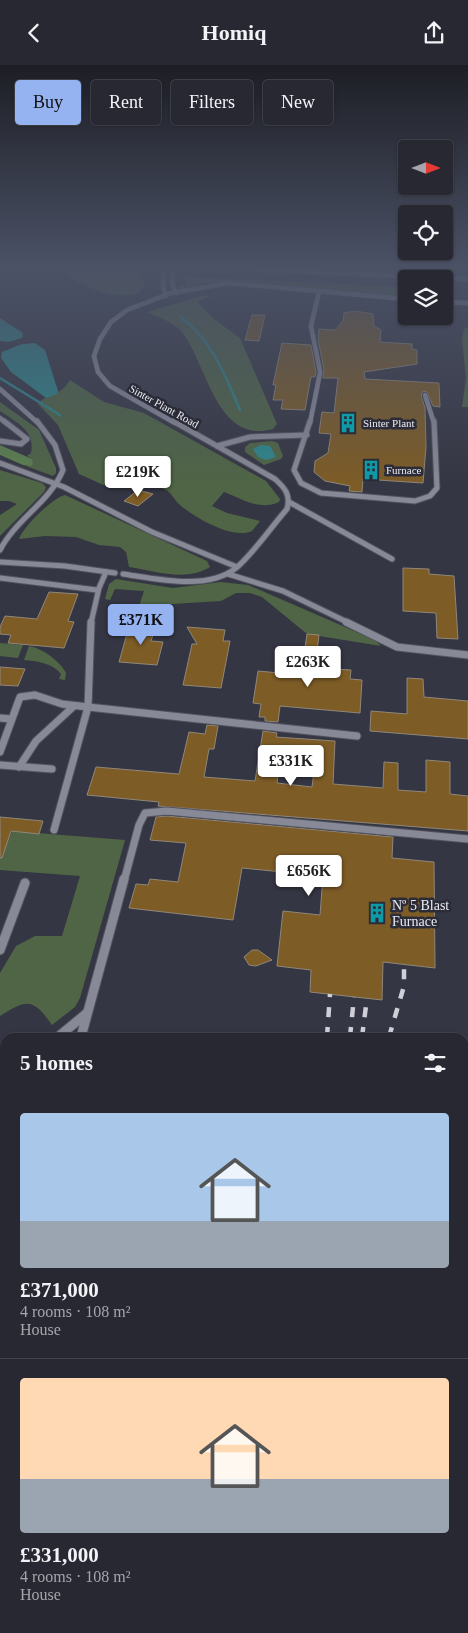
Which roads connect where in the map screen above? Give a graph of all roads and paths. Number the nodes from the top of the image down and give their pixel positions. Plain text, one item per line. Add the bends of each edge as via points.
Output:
1 (101, 339) edge
2 (314, 339) edge
3 (2, 393) edge
4 (425, 395) dead end
5 (0, 418) edge
6 (307, 435) junction
7 (0, 441) edge
8 (217, 446) junction
9 (0, 463) edge
10 (57, 484) junction
11 (289, 502) junction
12 (0, 550) edge
13 (392, 559) dead end
14 (0, 562) edge
15 (237, 567) junction
16 (106, 572) junction
17 (115, 573) dead end
18 (228, 573) junction
19 (124, 574) dead end
20 (0, 578) edge
21 (98, 590) junction
22 (468, 655) edge
23 (74, 706) junction
24 (88, 707) junction
25 (0, 719) edge
26 (11, 719) junction
27 (357, 736) dead end
28 (0, 752) edge
29 (0, 765) edge
30 (19, 767) junction
31 (52, 769) dead end
32 (54, 830) dead end
33 (468, 839) edge
34 (24, 883) dead end
35 (0, 950) edge
36 (87, 1013) junction
37 (63, 1033) edge
38 (82, 1033) edge

1 - 8 lane, Sinter Plant Road via 93,361 95,371 110,386
2 - 6 lane via 320,372
3 - 10 lane via 27,411 47,434 62,464 62,477
4 - 6 lane via 434,423 437,488 425,499 331,494 308,488 298,480 294,471
5 - 7 lane via 27,439 21,444
6 - 8 lane via 250,437
8 - 11 lane, Sinter Plant Road via 275,479 286,489
9 - 10 lane
10 - 12 lane via 20,519
10 - 15 lane via 152,532
11 - 13 lane
11 - 15 lane via 287,509
14 - 16 lane
15 - 18 lane
16 - 17 lane
16 - 21 lane
18 - 19 lane via 209,579 184,581
18 - 22 lane via 283,591 398,647
20 - 21 lane
21 - 24 lane via 88,639
23 - 24 lane
23 - 26 lane via 28,695 17,700
23 - 30 lane via 36,741
24 - 27 lane
24 - 32 lane
25 - 26 lane
26 - 28 lane
29 - 30 lane
30 - 31 lane
33 - 36 lane via 167,811 145,813
34 - 35 lane
36 - 37 lane
36 - 38 lane

